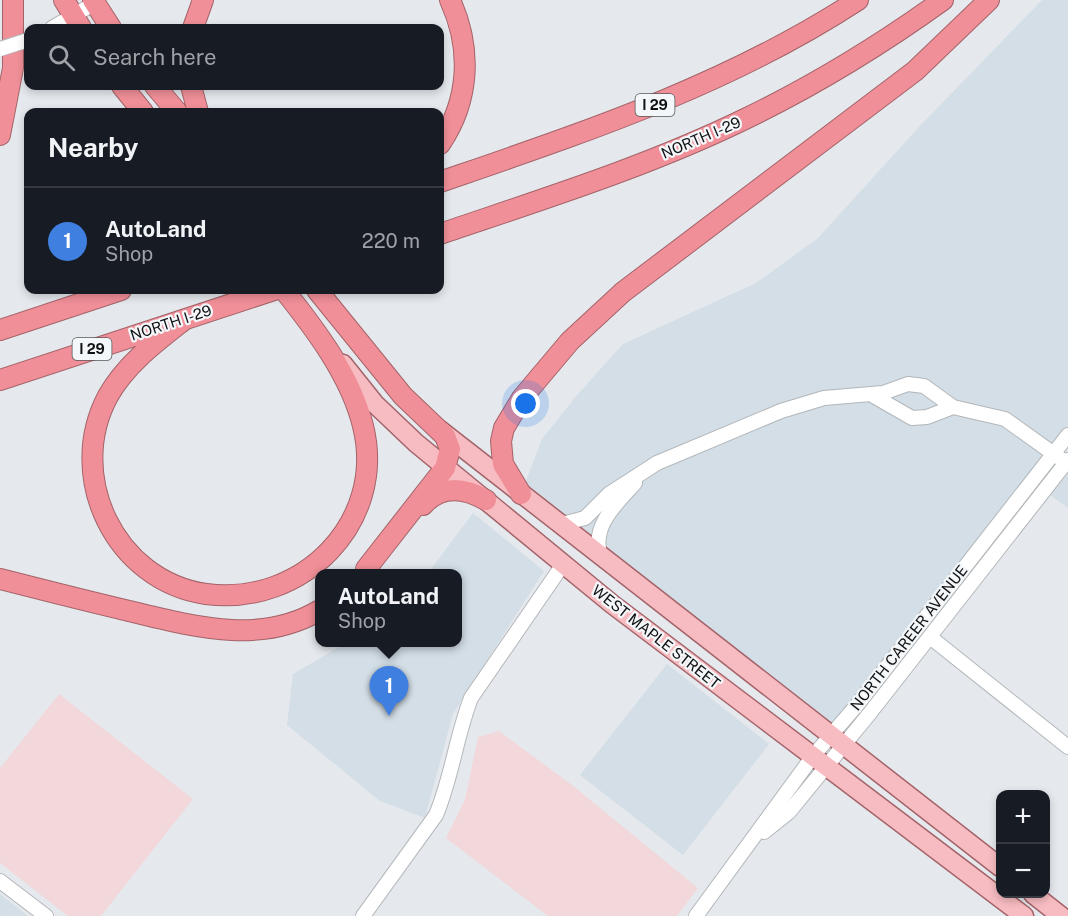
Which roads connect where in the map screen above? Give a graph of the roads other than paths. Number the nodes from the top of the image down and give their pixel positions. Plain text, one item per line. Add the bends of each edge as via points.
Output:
1 (14, 0) edge
2 (203, 0) edge
3 (450, 0) edge
4 (858, 0) edge
5 (943, 0) edge
6 (989, 0) edge
7 (96, 1) edge
8 (73, 15) edge
9 (58, 24) edge
10 (109, 24) edge
11 (194, 24) edge
12 (24, 41) edge
13 (0, 49) edge
14 (125, 90) edge
15 (158, 90) edge
16 (191, 90) edge
17 (140, 108) edge
18 (174, 108) edge
19 (197, 108) edge
20 (0, 135) edge
21 (444, 136) edge
22 (444, 181) edge
23 (444, 233) edge
24 (110, 294) edge
25 (262, 294) edge
26 (287, 294) edge
27 (320, 294) edge
28 (184, 320) junction
29 (314, 328) junction
30 (0, 330) edge
31 (0, 380) edge
32 (872, 395) junction
33 (953, 407) junction
34 (434, 425) junction
35 (1068, 435) edge
36 (1054, 453) junction
37 (1067, 462) edge
38 (445, 468) junction
39 (646, 469) junction
40 (521, 494) junction
41 (486, 500) junction
42 (555, 522) junction
43 (601, 557) junction
44 (564, 563) junction
45 (366, 569) edge
46 (366, 569) edge
47 (0, 579) edge
48 (315, 612) edge
49 (930, 637) junction
50 (836, 741) junction
51 (1068, 747) edge
52 (820, 761) junction
53 (996, 864) edge
54 (0, 881) edge
55 (1038, 898) edge
56 (46, 916) edge
57 (363, 916) edge
58 (696, 916) edge
59 (1024, 916) edge
60 (1061, 916) edge

1 - 20 highway via 14,68
2 - 11 highway
3 - 21 highway via 462,34 465,75 458,109
4 - 22 highway, I 29 via 775,49 702,85 613,122
5 - 23 highway, NORTH I-29 via 871,48 741,121 627,169
6 - 40 highway via 915,71 623,292 570,341 522,399 504,428 504,464
7 - 8 street
7 - 10 highway
8 - 9 street
12 - 13 street, bridge
14 - 17 highway
15 - 18 highway
16 - 19 highway
24 - 30 highway
25 - 28 highway, NORTH I-29 / I 29
26 - 29 highway
27 - 34 highway via 403,396
28 - 29 highway via 114,386 94,440 92,475 107,524 139,563 152,574 186,589 223,596 268,590 310,569 348,528 363,495 368,459 363,424 350,390
28 - 31 highway, NORTH I-29 / I 29
29 - 38 main road, WEST MAPLE STREET via 382,411
32 - 33 street via 912,418
32 - 33 street via 917,385 930,389
32 - 39 street via 806,403
33 - 36 street via 1005,419
34 - 38 highway via 448,441 450,458
34 - 40 main road, WEST MAPLE STREET
35 - 36 street, NORTH CAREER AVENUE
36 - 37 street
36 - 50 street, NORTH CAREER AVENUE via 857,705
37 - 49 street, NORTH CAREER AVENUE
38 - 41 main road, WEST MAPLE STREET
38 - 45 highway
39 - 42 street via 609,494 585,518
39 - 43 street via 600,528 596,544
40 - 42 main road, WEST MAPLE STREET
41 - 44 main road, WEST MAPLE STREET
41 - 46 highway via 463,490 435,494
42 - 43 main road, WEST MAPLE STREET
43 - 50 main road, WEST MAPLE STREET
44 - 52 main road, WEST MAPLE STREET via 677,655
44 - 57 street via 471,698 436,815
47 - 48 highway via 213,629 265,629
49 - 50 street, NORTH CAREER AVENUE
49 - 51 street
50 - 52 street, NORTH CAREER AVENUE
50 - 53 main road, WEST MAPLE STREET
52 - 58 street, NORTH CAREER AVENUE via 751,841
52 - 59 main road, WEST MAPLE STREET
54 - 56 street
55 - 60 main road

